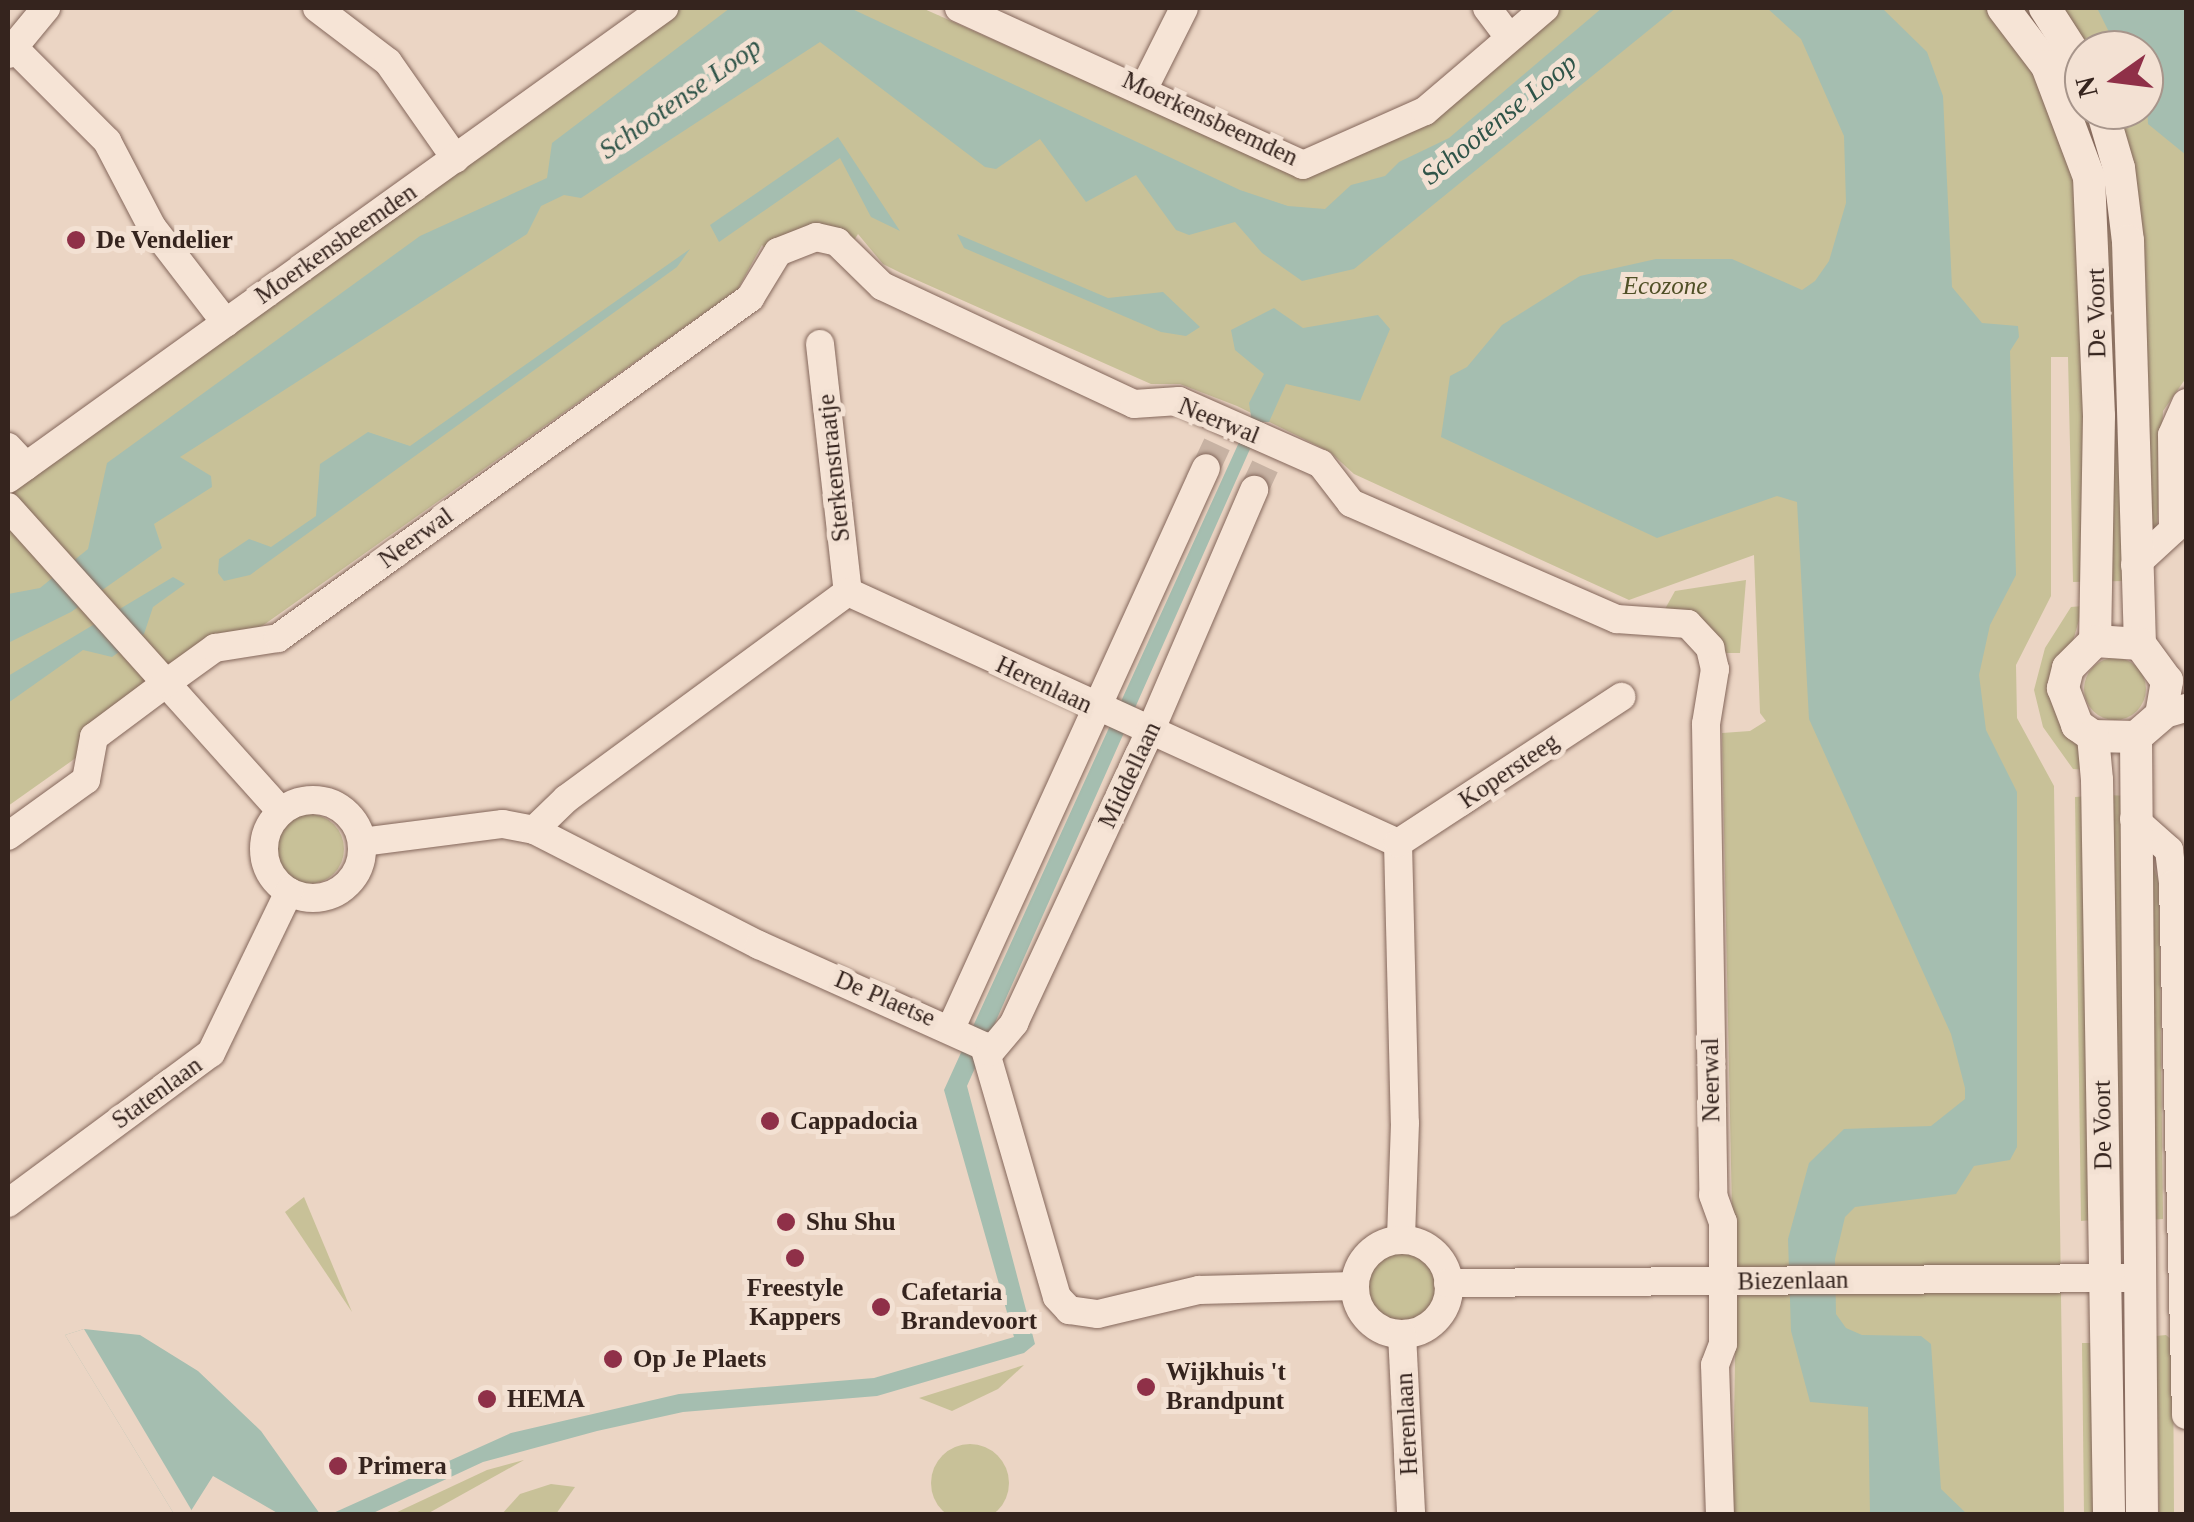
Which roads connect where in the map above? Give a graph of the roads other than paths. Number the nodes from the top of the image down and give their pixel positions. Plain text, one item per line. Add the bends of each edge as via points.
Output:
1 (46, 8) edge
2 (316, 8) edge
3 (959, 8) edge
4 (1184, 8) edge
5 (1487, 8) edge
6 (1545, 8) edge
7 (2004, 8) edge
8 (2045, 8) edge
9 (648, 12) edge
10 (1509, 38) junction
11 (2064, 38) edge
12 (11, 51) edge
13 (1144, 88) junction
14 (2108, 130) edge
15 (456, 160) junction
16 (226, 322) junction
17 (820, 344) dead end
18 (2186, 403) edge
19 (1243, 450) junction
20 (14, 464) edge
21 (8, 506) edge
22 (2134, 565) junction
23 (848, 592) junction
24 (2095, 641) junction
25 (2162, 659) edge
26 (166, 684) junction
27 (1620, 698) dead end
28 (2174, 711) edge
29 (1121, 722) junction
30 (2093, 736) junction
31 (2136, 738) junction
32 (281, 811) junction
33 (2134, 819) junction
34 (534, 830) junction
35 (8, 836) edge
36 (362, 842) junction
37 (1398, 843) junction
38 (289, 892) junction
39 (974, 1041) junction
40 (8, 1204) edge
41 (1400, 1240) junction
42 (2122, 1277) junction
43 (1448, 1282) junction
44 (1723, 1282) junction
45 (1354, 1286) junction
46 (1402, 1334) junction
47 (2186, 1415) edge
48 (1411, 1514) edge
49 (1720, 1514) edge
50 (2108, 1514) edge
51 (2142, 1514) edge

1 - 12 street
2 - 15 street via 388,62
3 - 13 street, Moerkensbeemden
4 - 13 street
5 - 10 street
6 - 10 street, Moerkensbeemden
7 - 24 street, De Voort via 2047,66 2088,177 2098,358
8 - 11 street
9 - 15 street, Moerkensbeemden
10 - 13 street, Moerkensbeemden via 1426,111 1303,165
12 - 16 street via 107,141 152,226
14 - 22 street, De Voort via 2128,240
15 - 16 street, Moerkensbeemden
16 - 20 street, Moerkensbeemden
17 - 23 street, Sterkenstraatje
18 - 22 street via 2172,434 2173,530
19 - 26 street, Neerwal via 1179,401 1134,404 882,286 838,242 796,241 778,252 750,298 278,638 216,648
19 - 29 street, Middellaan
19 - 29 street, Middellaan
19 - 44 street, Neerwal via 1321,464 1351,503 1618,619 1688,624 1710,648 1712,1196 1723,1222
21 - 26 street
22 - 25 street, De Voort
23 - 29 street, Herenlaan
23 - 34 street via 566,799
24 - 25 street
24 - 30 street via 2068,668 2063,688 2077,725
25 - 28 street, De Voort
26 - 32 street
26 - 35 street via 94,737 86,780
27 - 37 street, Kopersteeg
28 - 31 street, De Voort
29 - 37 street, Herenlaan
29 - 39 street, Middellaan
29 - 39 street, Middellaan via 1014,1023
30 - 31 street
30 - 42 street, De Voort
31 - 33 street, De Voort
32 - 36 street via 323,800 349,815
32 - 38 street via 264,838 264,854 276,882
33 - 42 street, De Voort
33 - 47 street via 2169,850 2173,884
34 - 36 street via 503,824
34 - 39 street, De Plaetse via 759,944
36 - 38 street via 356,874 340,890 315,898
37 - 41 street via 1406,1123
38 - 40 street, Statenlaan via 210,1053
39 - 45 street via 1058,1297 1069,1310 1098,1314 1200,1290
41 - 43 street via 1433,1252
41 - 45 street via 1368,1254
42 - 44 street, Biezenlaan
42 - 50 street, De Voort
42 - 51 street, De Voort
43 - 44 street, Biezenlaan
43 - 46 street via 1436,1319
44 - 49 street, Neerwal via 1724,1344 1715,1365
45 - 46 street via 1368,1320
46 - 48 street, Herenlaan

